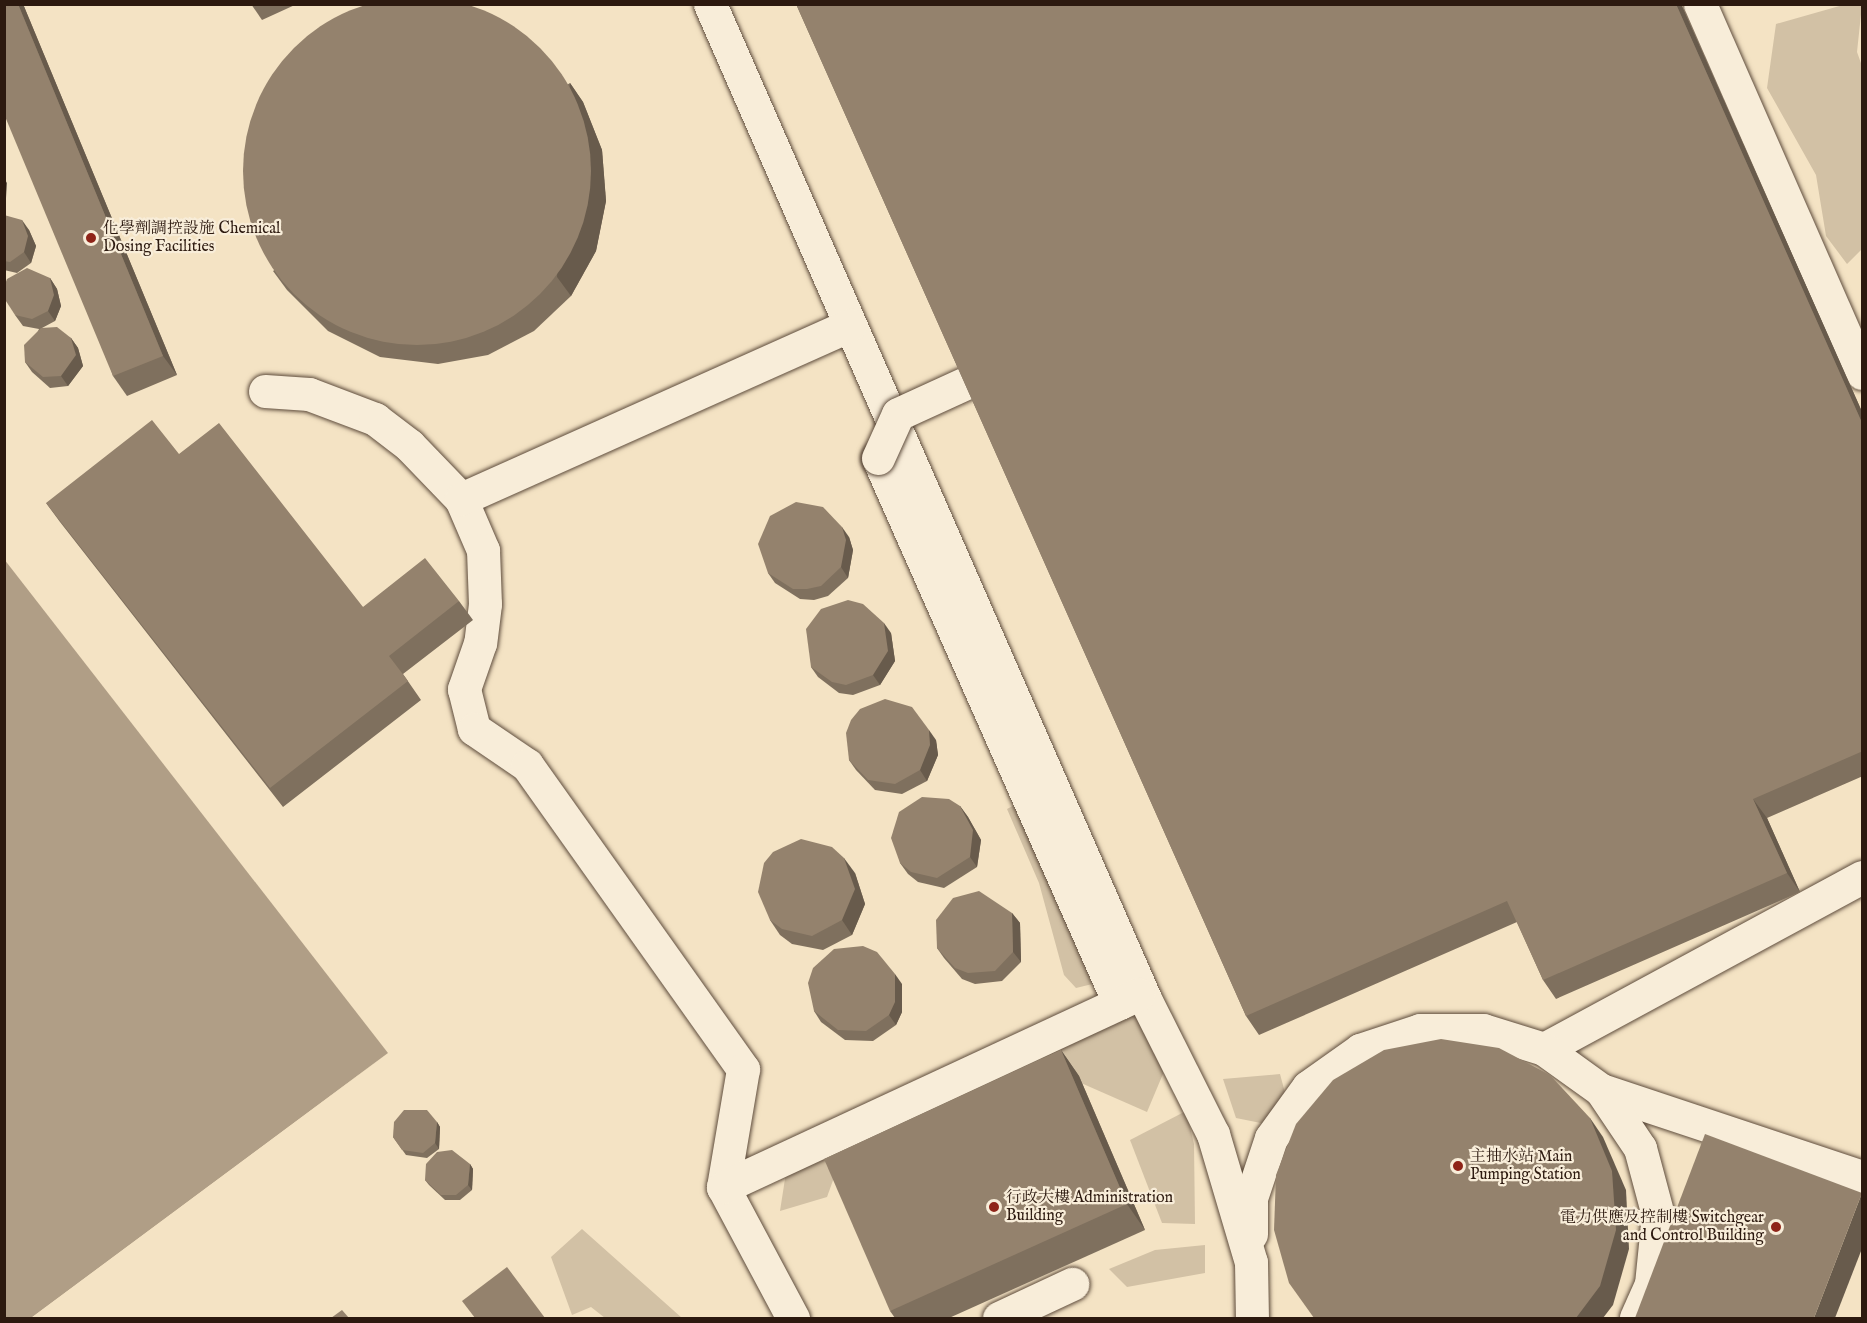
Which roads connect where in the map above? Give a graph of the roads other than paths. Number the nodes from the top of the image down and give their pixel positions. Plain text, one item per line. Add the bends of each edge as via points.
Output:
1 (710, 4) edge
2 (1700, 4) edge
3 (850, 325) junction
4 (1863, 373) edge
5 (968, 382) edge
6 (265, 391) dead end
7 (461, 499) junction
8 (1863, 877) edge
9 (1131, 998) junction
10 (1544, 1049) junction
11 (1601, 1090) junction
12 (1863, 1177) edge
13 (723, 1187) junction
14 (1251, 1262) junction
15 (1072, 1284) dead end
16 (793, 1318) edge
17 (999, 1318) edge
18 (1252, 1318) edge
19 (1270, 1318) edge
20 (1636, 1318) edge

1 - 3 lane
2 - 4 lane
3 - 7 lane
3 - 9 lane
5 - 9 lane, bridge via 898,414 878,458
6 - 7 lane via 309,394 375,419 409,445
7 - 13 lane via 483,550 484,614 464,689 474,729 527,765 743,1070
8 - 10 lane
9 - 13 lane
9 - 14 lane via 1213,1134
10 - 11 lane
10 - 14 lane via 1483,1030 1420,1030 1360,1050 1308,1087 1270,1138 1251,1198
11 - 12 lane
11 - 20 lane via 1640,1148 1658,1215 1652,1284
13 - 16 lane
14 - 18 lane
14 - 19 lane
15 - 17 lane

